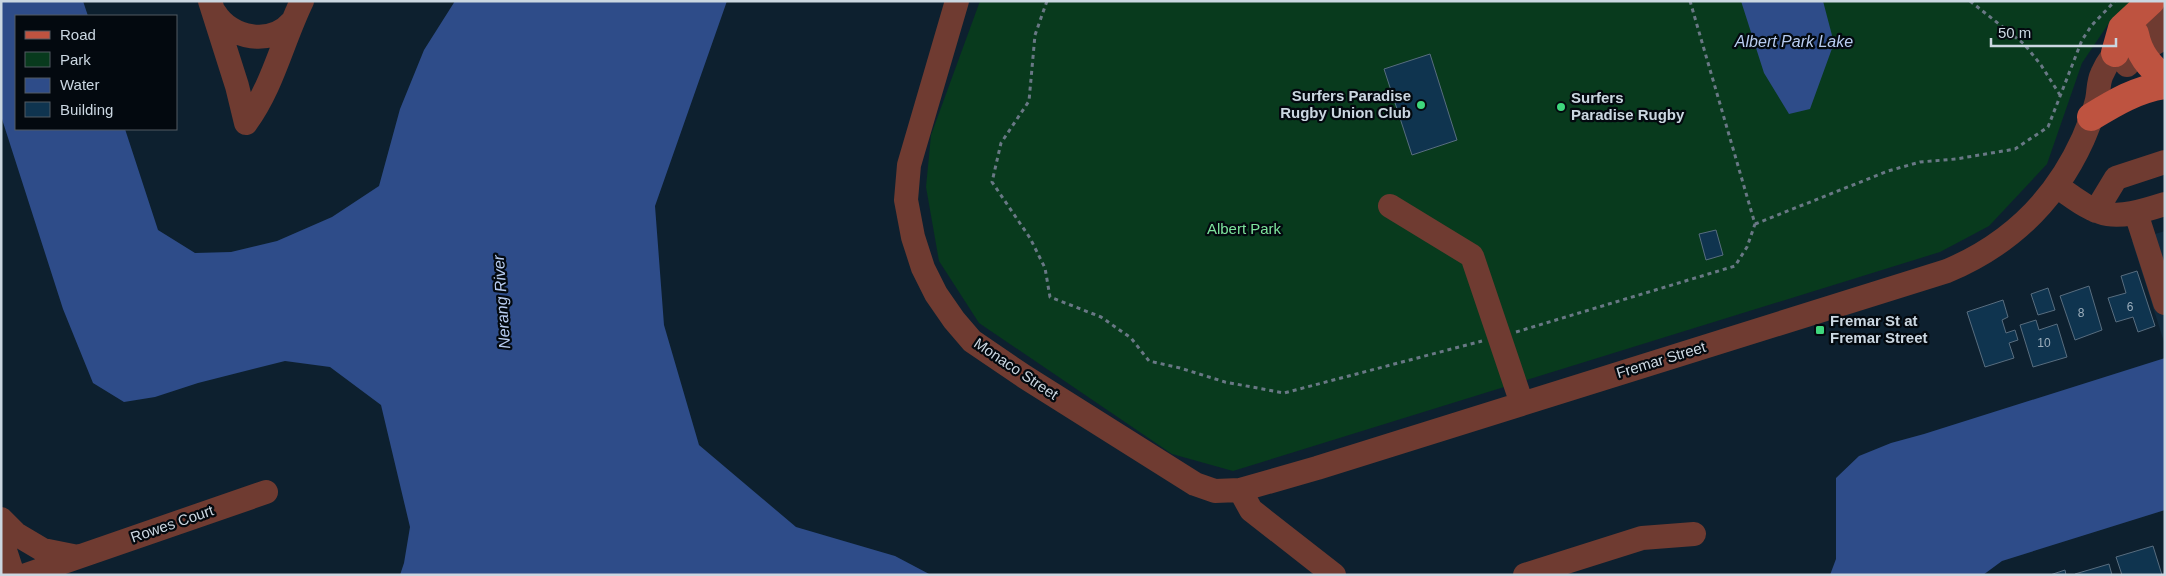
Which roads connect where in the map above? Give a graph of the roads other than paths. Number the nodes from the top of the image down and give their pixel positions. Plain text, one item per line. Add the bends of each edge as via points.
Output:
1 (957, 1) edge
2 (2151, 1) edge
3 (212, 5) edge
4 (297, 11) edge
5 (2165, 15) edge
6 (2165, 37) edge
7 (2130, 47) junction
8 (2165, 79) edge
9 (2165, 85) edge
10 (2094, 109) junction
11 (2165, 162) edge
12 (2057, 186) junction
13 (2165, 204) edge
14 (1390, 206) dead end
15 (2096, 211) junction
16 (2136, 213) junction
17 (2165, 303) edge
18 (1522, 404) junction
19 (1240, 490) junction
20 (266, 492) dead end
21 (1, 518) edge
22 (1694, 534) dead end
23 (1, 538) edge
24 (78, 557) junction
25 (13, 575) edge
26 (26, 575) edge
27 (62, 575) edge
28 (1334, 575) edge
29 (1525, 575) edge

1 - 19 street, Monaco Street via 909,164 906,200 913,237 936,294 972,340 1025,377 1195,484 1215,491
2 - 7 main road via 2122,28
3 - 4 street via 219,20 229,29 258,37 285,28
3 - 4 street via 246,123 270,85
5 - 7 street, Fremar Street
6 - 7 street, Fremar Street
7 - 8 main road
7 - 10 street, Fremar Street via 2101,74
9 - 10 main road via 2144,89
10 - 12 street, Fremar Street via 2076,154
11 - 15 street via 2116,178
12 - 15 street
12 - 18 street, Fremar Street via 2004,240 1947,271
13 - 16 street
14 - 18 street via 1472,256
15 - 16 street via 2110,216
16 - 17 street
18 - 19 street, Fremar Street
19 - 28 street via 1251,510
20 - 24 street, Rowes Court
21 - 24 street via 16,534 42,550
22 - 29 street via 1642,538
23 - 25 street
24 - 26 street, Rowes Court
24 - 27 street, Rowes Court

